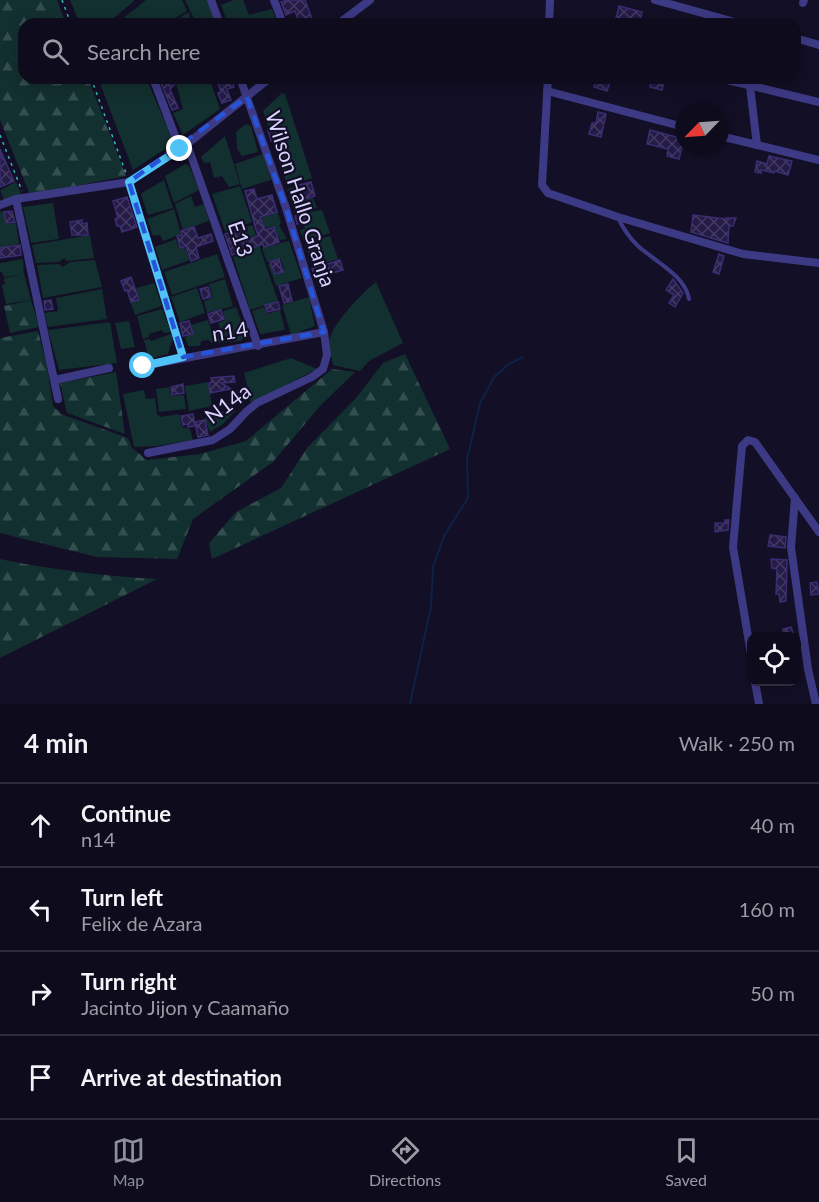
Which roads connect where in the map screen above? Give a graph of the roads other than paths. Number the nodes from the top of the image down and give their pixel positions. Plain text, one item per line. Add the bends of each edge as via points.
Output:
1 (211, 0) edge
2 (274, 0) edge
3 (370, 0) edge
4 (550, 0) edge
5 (655, 0) edge
6 (218, 18) edge
7 (281, 18) edge
8 (346, 18) edge
9 (549, 18) edge
10 (720, 18) edge
11 (801, 40) edge
12 (819, 45) edge
13 (156, 84) edge
14 (242, 84) edge
15 (263, 84) edge
16 (548, 84) edge
17 (749, 84) edge
18 (756, 84) edge
19 (547, 91) junction
20 (247, 97) junction
21 (819, 102) edge
22 (675, 125) edge
23 (729, 138) edge
24 (757, 145) junction
25 (184, 147) junction
26 (819, 160) edge
27 (129, 182) junction
28 (20, 198) junction
29 (0, 206) edge
30 (618, 217) junction
31 (819, 262) edge
32 (689, 299) dead end
33 (324, 332) junction
34 (258, 346) junction
35 (183, 357) junction
36 (143, 366) dead end
37 (109, 368) dead end
38 (55, 380) junction
39 (58, 399) dead end
40 (148, 453) dead end
41 (795, 498) junction
42 (819, 532) edge
43 (747, 632) edge
44 (756, 686) edge
45 (759, 704) edge
46 (816, 704) edge

1 - 6 street
2 - 7 street
3 - 8 street
4 - 9 street
5 - 10 street
11 - 12 street
13 - 25 street, E13
14 - 20 street, Wilson Hallo Granja
15 - 20 street
16 - 19 street
17 - 24 street
18 - 21 street
19 - 22 street
19 - 30 street via 542,184 548,193
20 - 25 street
20 - 33 street, Wilson Hallo Granja
23 - 24 street
24 - 26 street
25 - 27 street
25 - 34 street, E13
27 - 28 street
27 - 35 street
28 - 29 street
28 - 38 street via 33,288
30 - 31 street via 743,254
30 - 32 lane via 639,247 684,284
33 - 34 street, n14
33 - 40 street, N14a via 327,355 323,369 257,403 213,440
34 - 35 street, n14
35 - 36 street, n14
37 - 38 street
38 - 39 street
41 - 42 street
41 - 43 street via 755,442 744,442 733,547
41 - 46 street via 791,547
44 - 45 street

